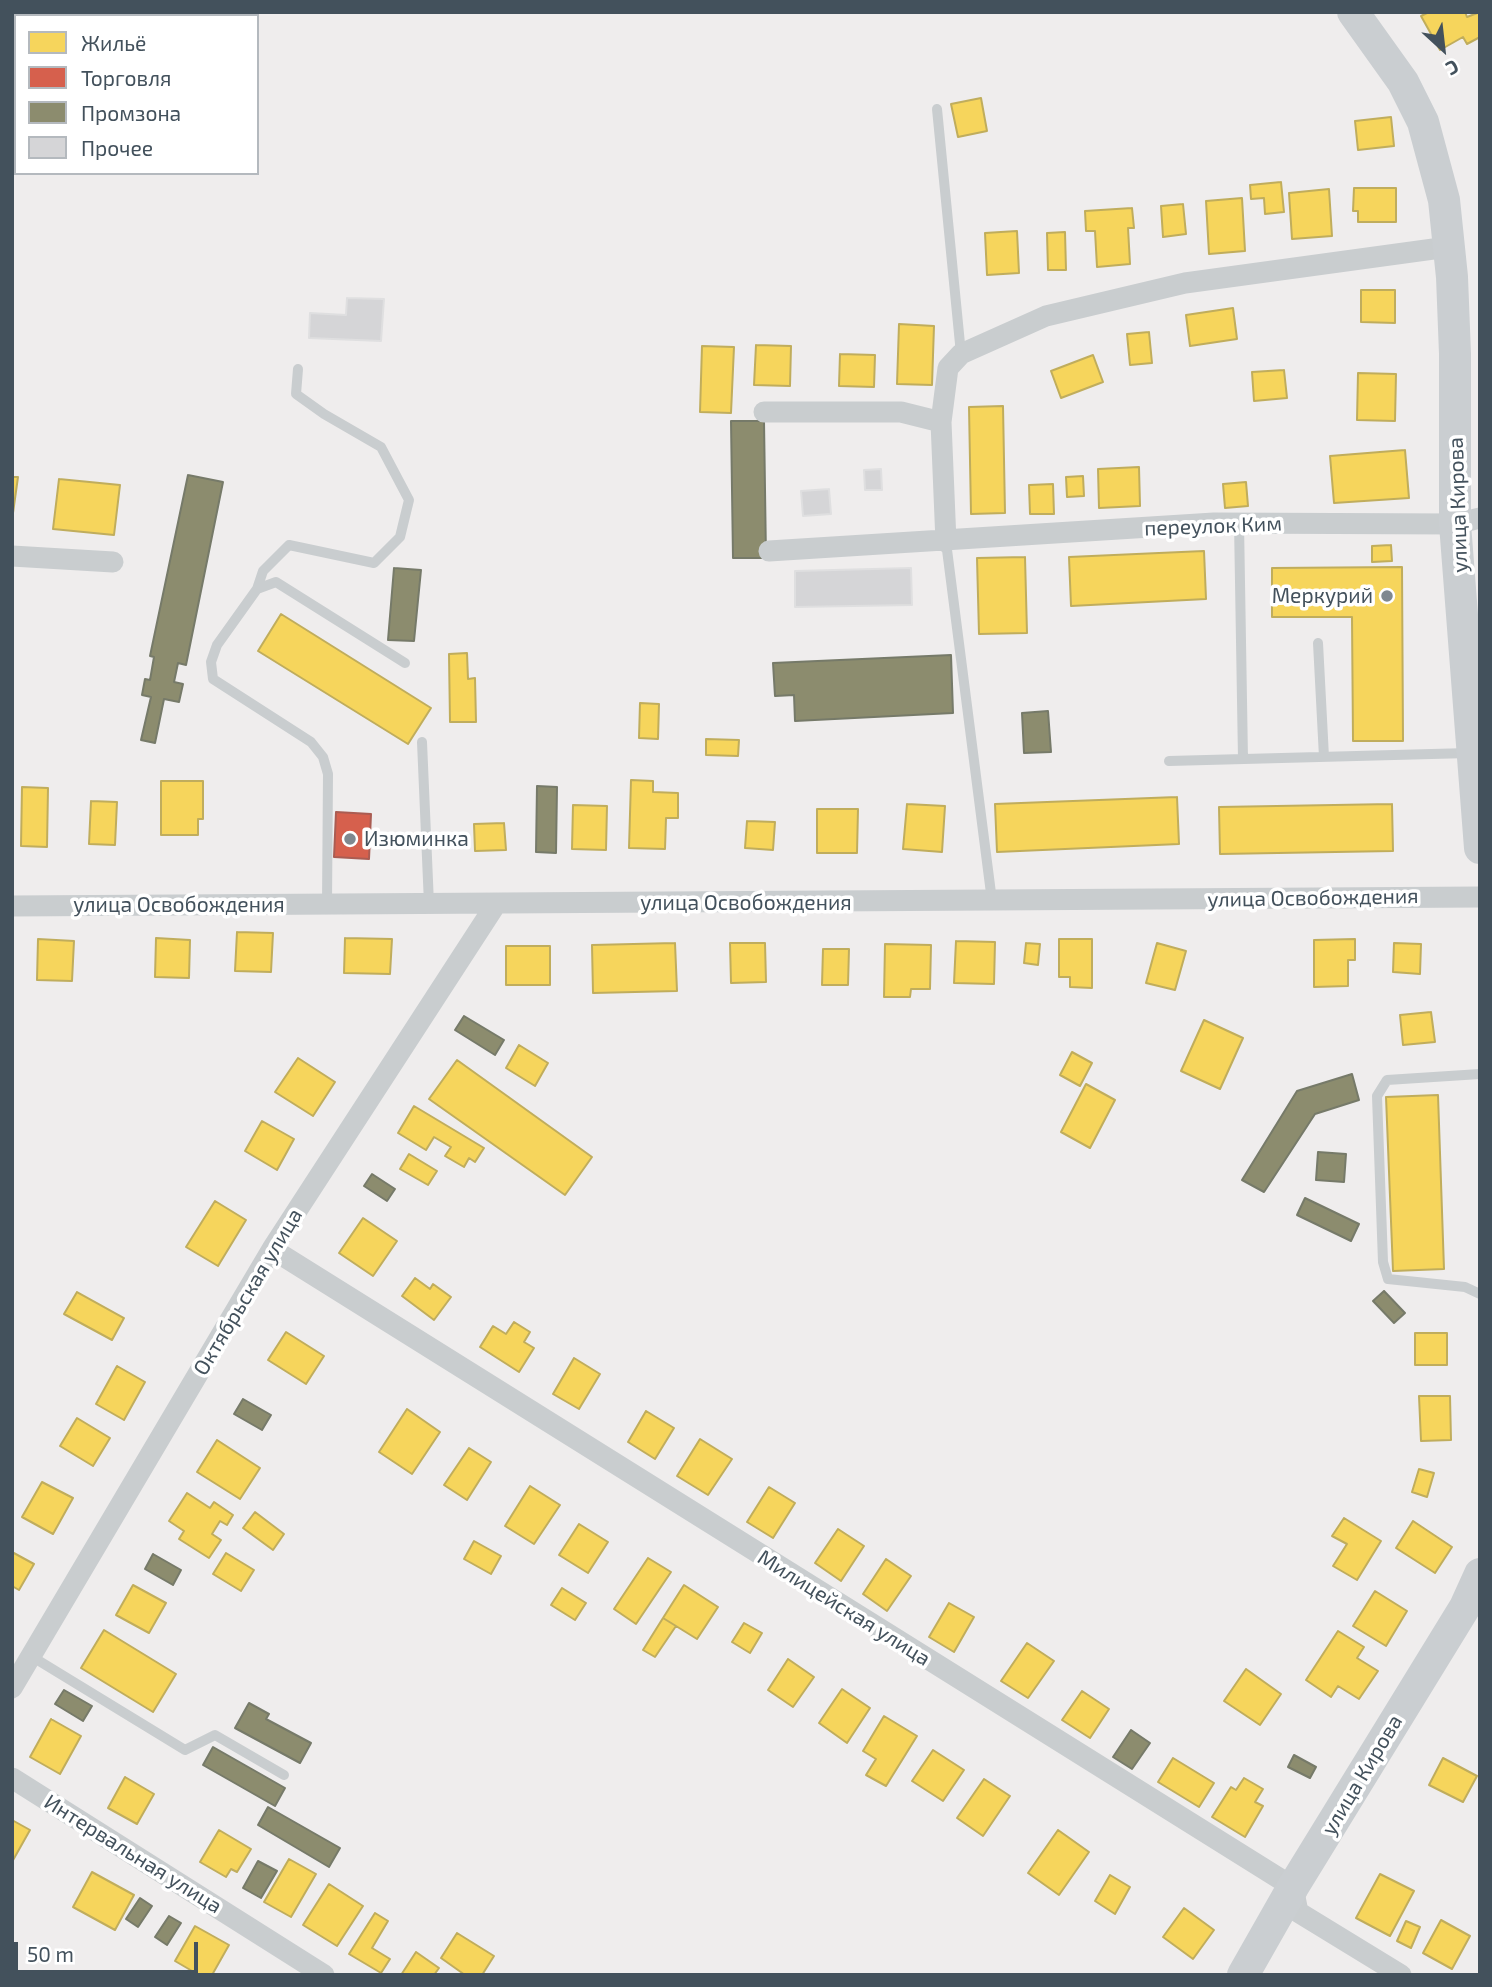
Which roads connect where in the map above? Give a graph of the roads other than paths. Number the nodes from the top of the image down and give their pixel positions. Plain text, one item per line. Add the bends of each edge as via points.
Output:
1 (1353, 12) edge
2 (937, 109) dead end
3 (1448, 247) junction
4 (961, 354) junction
5 (298, 369) dead end
6 (764, 412) dead end
7 (941, 422) junction
8 (1468, 521) edge
9 (1239, 523) junction
10 (946, 542) junction
11 (769, 551) dead end
12 (12, 556) edge
13 (113, 562) dead end
14 (257, 589) junction
15 (1318, 643) dead end
16 (405, 663) dead end
17 (422, 742) dead end
18 (1475, 753) junction
19 (1324, 757) junction
20 (1243, 760) junction
21 (1169, 761) dead end
22 (1480, 848) edge
23 (1480, 897) edge
24 (992, 901) junction
25 (429, 904) junction
26 (496, 904) junction
27 (327, 905) junction
28 (12, 906) edge
29 (1480, 1074) edge
30 (272, 1249) junction
31 (1480, 1294) edge
32 (1480, 1574) edge
33 (31, 1656) junction
34 (12, 1688) edge
35 (284, 1775) dead end
36 (12, 1778) edge
37 (1293, 1887) junction
38 (324, 1975) edge
39 (1244, 1975) edge
40 (1401, 1975) edge

1 - 3 main road, улица Кирова via 1404,82 1423,122 1438,174
2 - 4 lane
3 - 4 street via 1185,283 1046,316
3 - 8 main road, улица Кирова
4 - 7 street via 948,368
5 - 14 lane via 296,394 381,447 409,500 400,537 374,563 289,545 263,571
6 - 7 street via 901,412
7 - 10 street
8 - 9 street, переулок Ким
8 - 18 main road, улица Кирова
9 - 10 street, переулок Ким
9 - 20 lane
10 - 11 street, переулок Ким
10 - 24 lane
12 - 13 street
14 - 16 lane via 275,582
14 - 27 lane via 217,645 211,662 213,680 311,742 323,757 328,774
15 - 19 lane
17 - 25 lane
18 - 19 lane
18 - 22 main road, улица Кирова
19 - 20 lane
20 - 21 lane
23 - 24 street, улица Освобождения
24 - 26 street, улица Освобождения
25 - 26 street, улица Освобождения
25 - 27 street, улица Освобождения
26 - 30 street, Октябрьская улица
27 - 28 street, улица Освобождения
29 - 31 lane via 1387,1080 1377,1096 1383,1262 1388,1279 1465,1287
30 - 33 street, Октябрьская улица
30 - 37 street, Милицейская улица
32 - 37 main road, улица Кирова via 1465,1607
33 - 34 street, Октябрьская улица
33 - 35 lane via 184,1750 215,1735
36 - 38 street, Интервальная улица
37 - 39 main road, улица Кирова
37 - 40 street via 1298,1912

